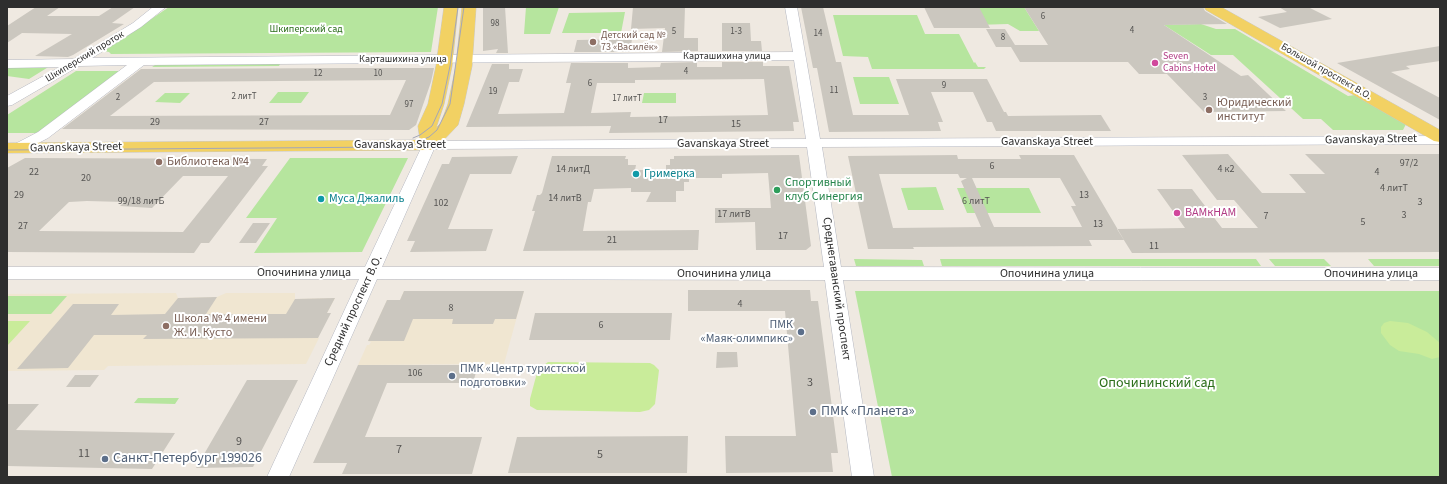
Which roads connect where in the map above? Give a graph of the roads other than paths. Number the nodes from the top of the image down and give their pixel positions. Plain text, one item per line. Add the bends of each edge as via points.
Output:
1 (160, 7) edge
2 (451, 7) edge
3 (469, 7) edge
4 (791, 7) edge
5 (1211, 7) edge
6 (1223, 7) edge
7 (799, 56) junction
8 (445, 59) junction
9 (464, 59) junction
10 (141, 61) junction
11 (79, 62) junction
12 (7, 64) edge
13 (7, 102) edge
14 (1440, 129) edge
15 (1440, 139) edge
16 (814, 143) junction
17 (430, 145) junction
18 (11, 151) edge
19 (7, 273) edge
20 (372, 274) junction
21 (833, 274) junction
22 (1440, 274) edge
23 (278, 477) edge
24 (863, 477) edge

1 - 11 street, Шкиперский проток
2 - 8 main road, Средний проспект В.О.
3 - 9 main road, Средний проспект В.О.
4 - 7 street, Среднегаванский проспект
5 - 15 main road, Большой проспект В.О.
6 - 14 main road, Большой проспект В.О.
7 - 9 street, Карташихина улица
7 - 16 street, Среднегаванский проспект
8 - 9 street, Карташихина улица
8 - 10 street, Карташихина улица
8 - 17 main road, Средний проспект В.О. via 436,104 428,126
9 - 17 main road, Средний проспект В.О. via 456,104 448,125
10 - 11 street, Карташихина улица
10 - 18 street via 43,135
11 - 12 street, Карташихина улица
11 - 13 street, Шкиперский проток
15 - 16 street, Gavanskaya Street
16 - 17 street, Gavanskaya Street
16 - 21 street, Среднегаванский проспект
17 - 18 main road, Gavanskaya Street
17 - 20 street, Средний проспект В.О.
19 - 20 street, Опочинина улица
20 - 21 street, Опочинина улица
20 - 23 street, Средний проспект В.О.
21 - 22 street, Опочинина улица
21 - 24 street, Среднегаванский проспект

